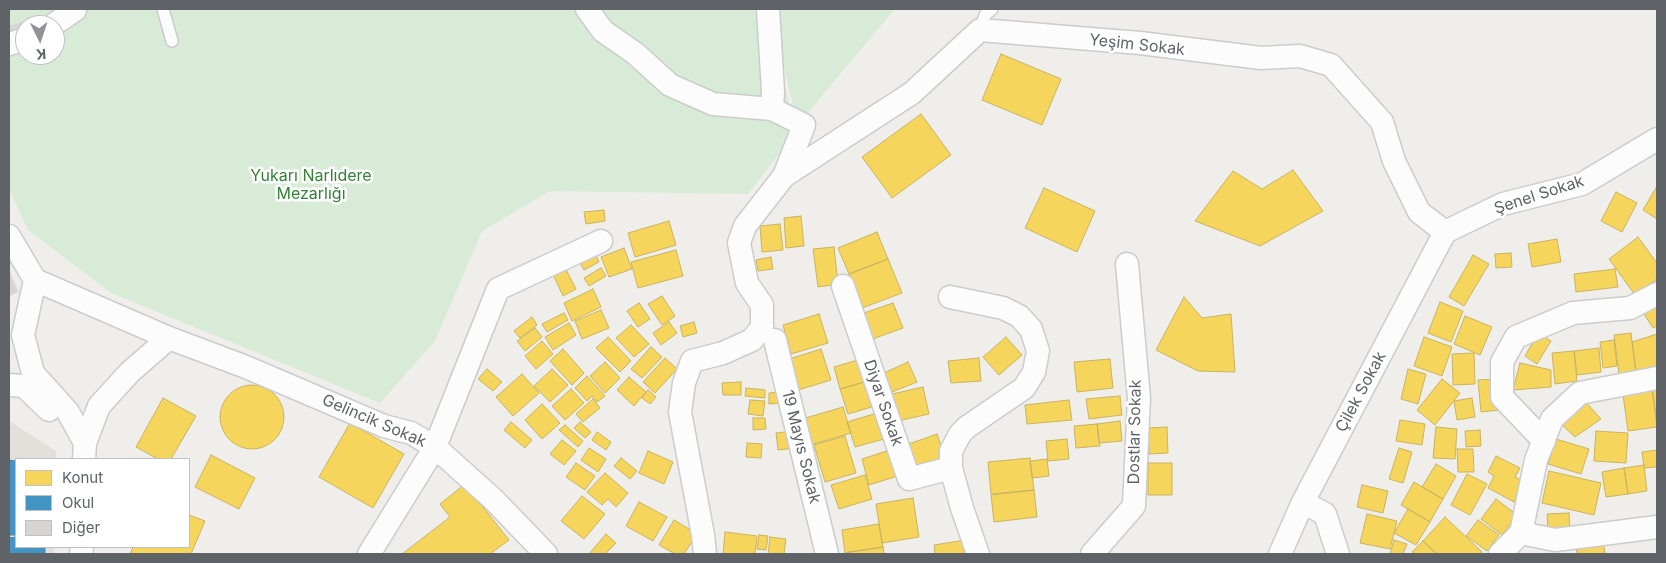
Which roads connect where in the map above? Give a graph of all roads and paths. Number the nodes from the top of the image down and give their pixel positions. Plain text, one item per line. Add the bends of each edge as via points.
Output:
1 (74, 9) edge
2 (163, 9) edge
3 (588, 9) edge
4 (768, 9) edge
5 (992, 9) edge
6 (65, 17) edge
7 (980, 30) junction
8 (172, 42) dead end
9 (772, 109) junction
10 (1657, 139) edge
11 (784, 176) junction
12 (1445, 232) junction
13 (9, 236) edge
14 (602, 241) dead end
15 (1127, 264) dead end
16 (35, 280) junction
17 (842, 286) dead end
18 (1657, 294) edge
19 (950, 297) dead end
20 (169, 338) junction
21 (775, 340) dead end
22 (1657, 378) edge
23 (9, 385) edge
24 (1544, 441) junction
25 (435, 447) junction
26 (85, 451) edge
27 (951, 468) junction
28 (1303, 502) junction
29 (1657, 527) edge
30 (1521, 533) junction
31 (369, 554) edge
32 (546, 554) edge
33 (705, 554) edge
34 (827, 554) edge
35 (978, 554) edge
36 (1092, 554) edge
37 (1280, 554) edge
38 (1338, 554) edge
39 (1500, 554) edge

1 - 6 street
2 - 8 lane
3 - 9 street via 603,31 636,54 670,85 713,104
4 - 9 street
5 - 7 lane via 985,15
7 - 11 street via 912,93
7 - 12 street, Yeşim Sokak via 1140,43 1262,58 1300,56 1331,65 1382,122 1394,161 1420,212
9 - 11 street via 804,125
10 - 12 street, Şenel Sokak via 1582,184 1503,204
11 - 33 street via 745,226 739,243 747,283 762,305 762,327 752,340 723,354 692,361 684,382 680,412
12 - 28 street, Çilek Sokak
13 - 16 street
14 - 25 street via 498,289
15 - 36 street, Dostlar Sokak via 1139,398 1134,506
16 - 20 street, Gelincik Sokak
16 - 26 street via 23,335 33,373 68,412
17 - 27 street, Diyar Sokak via 909,479
18 - 24 street via 1630,308 1573,313 1516,337 1502,362 1502,397
19 - 27 street via 1003,308 1019,316 1031,329 1038,350 1034,372 1024,388 960,434 951,451
20 - 25 street, Gelincik Sokak via 246,366 384,426 411,433
20 - 26 street via 130,372 99,406
21 - 34 street, 19 Mayıs Sokak
22 - 24 street via 1580,393 1552,419
23 - 26 street via 24,386
24 - 30 street via 1536,460
25 - 31 street
25 - 32 street, Gelincik Sokak via 493,499
27 - 35 street
28 - 37 street, Çilek Sokak
28 - 38 street via 1325,514
29 - 30 street via 1555,540
30 - 39 street

